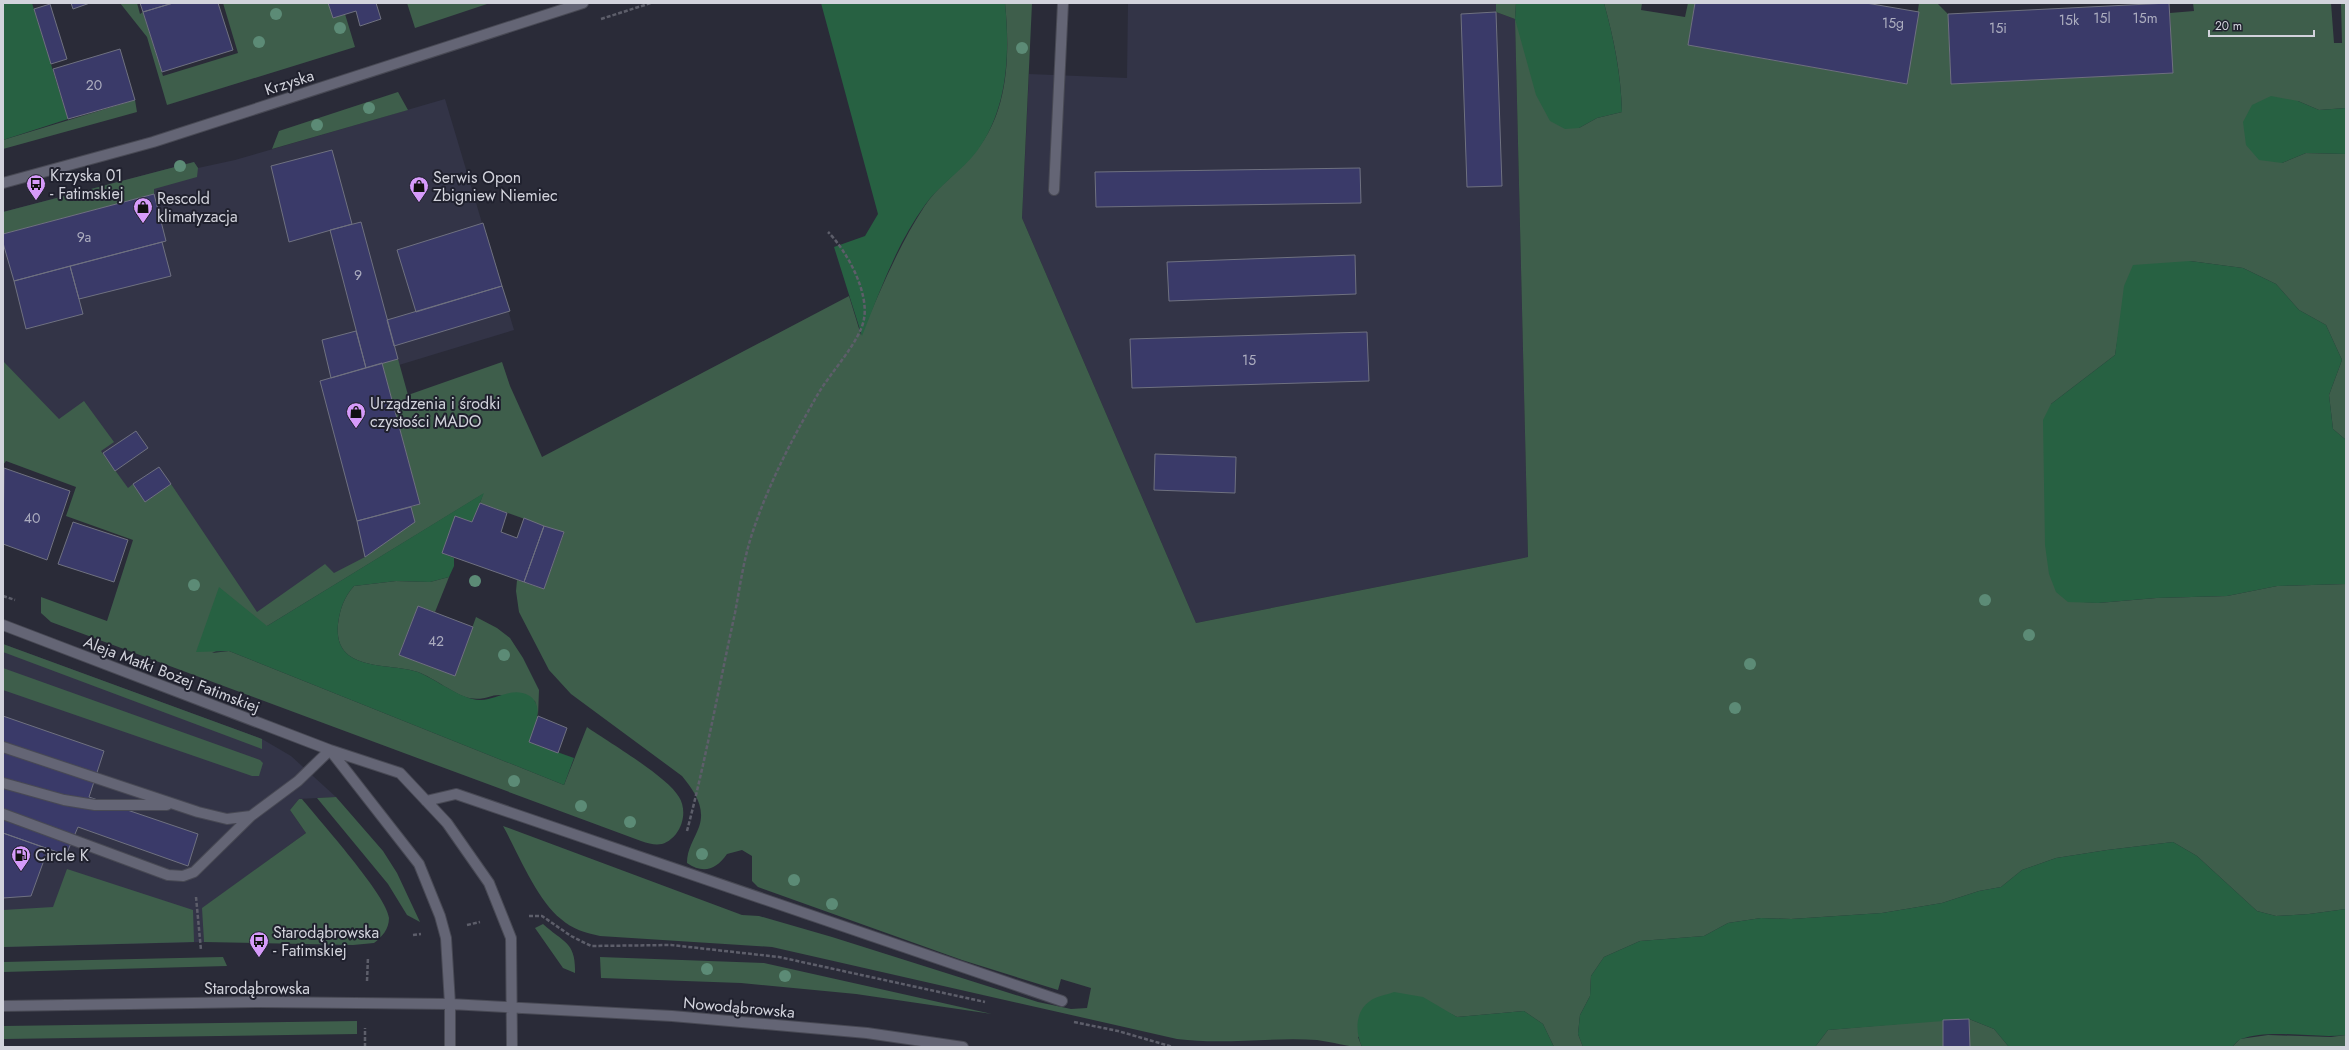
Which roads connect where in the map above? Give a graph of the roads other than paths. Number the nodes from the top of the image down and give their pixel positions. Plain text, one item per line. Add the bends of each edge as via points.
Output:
1 (583, 3) edge
2 (1063, 3) edge
3 (3, 183) edge
4 (1054, 190) dead end
5 (3, 626) edge
6 (3, 748) edge
7 (330, 750) junction
8 (3, 783) edge
9 (426, 801) junction
10 (183, 806) junction
11 (3, 814) edge
12 (251, 816) junction
13 (1062, 1001) dead end
14 (450, 1004) junction
15 (3, 1006) edge
16 (512, 1008) junction
17 (450, 1047) edge
18 (512, 1047) edge
19 (963, 1047) edge

1 - 3 street, Krzyska via 153,142
2 - 4 street
5 - 7 street, Aleja Matki Bożej Fatimskiej
6 - 10 street
7 - 9 street, Aleja Matki Bożej Fatimskiej via 400,773
7 - 12 street via 298,781
7 - 14 street via 419,864 444,929
8 - 10 street via 64,800 95,805
9 - 13 street via 456,794
9 - 16 street, Aleja Matki Bożej Fatimskiej via 447,823 492,890 511,938
10 - 12 street via 227,819
11 - 12 street via 168,875 183,876 190,874 210,858
14 - 15 street, Starodąbrowska via 260,1002
14 - 16 street, Starodąbrowska
14 - 17 street
16 - 18 street, Aleja Matki Bożej Fatimskiej
16 - 19 street, Nowodąbrowska via 672,1016 828,1029

